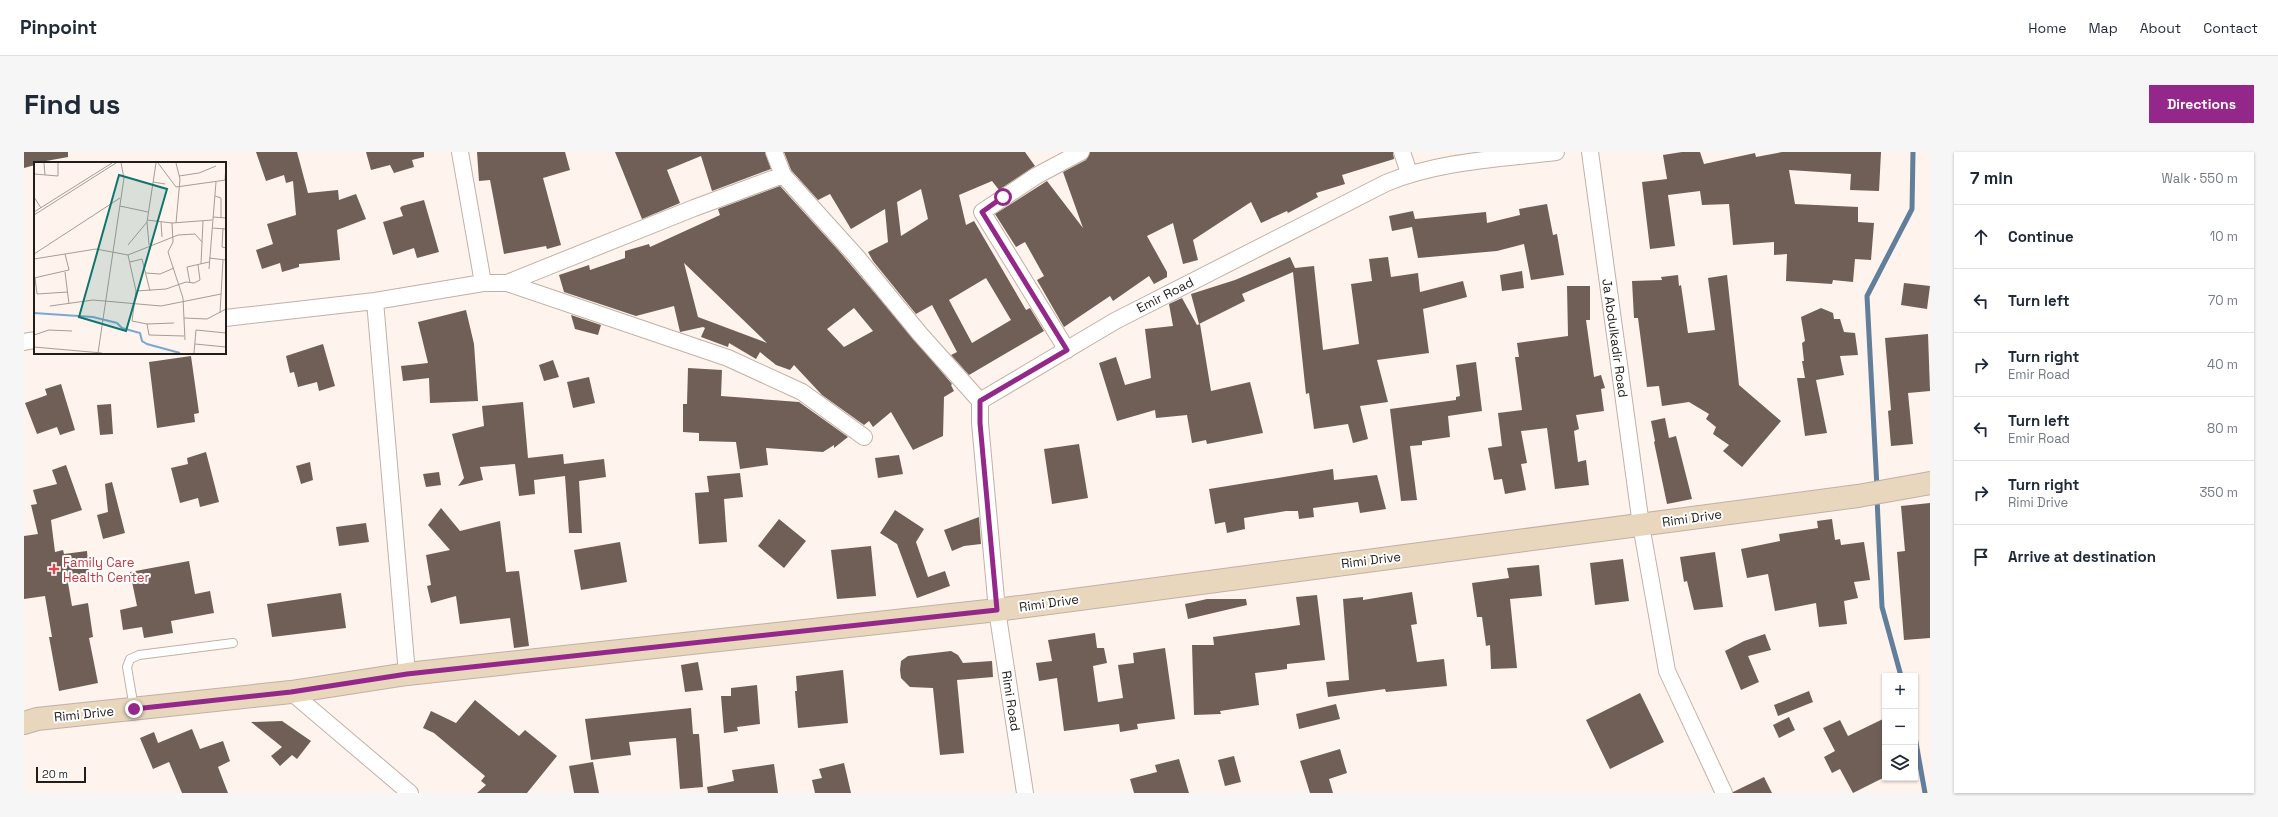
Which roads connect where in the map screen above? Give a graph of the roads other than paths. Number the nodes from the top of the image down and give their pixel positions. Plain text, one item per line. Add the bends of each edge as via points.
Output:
1 (460, 152) edge
2 (774, 152) edge
3 (1081, 152) edge
4 (1402, 152) edge
5 (1556, 152) edge
6 (1590, 152) edge
7 (1409, 173) junction
8 (783, 175) junction
9 (483, 283) junction
10 (507, 283) junction
11 (376, 301) junction
12 (226, 318) edge
13 (34, 340) edge
14 (24, 342) edge
15 (1067, 350) junction
16 (980, 401) junction
17 (864, 437) dead end
18 (1930, 482) edge
19 (1641, 525) junction
20 (997, 610) junction
21 (232, 643) dead end
22 (407, 674) junction
23 (291, 692) junction
24 (134, 709) junction
25 (24, 723) edge
26 (410, 793) edge
27 (1025, 793) edge
28 (1724, 793) edge

1 - 9 street
2 - 8 street
3 - 15 street via 1036,176 982,212
4 - 7 street
5 - 7 street, Emir Road via 1450,165
6 - 19 street, Ja Abdulkadir Road
7 - 15 street, Emir Road via 1115,321
8 - 10 street
8 - 16 street
9 - 10 street
9 - 11 street
10 - 17 street via 728,358 802,392
11 - 12 street
11 - 22 street
13 - 14 street
15 - 16 street, Emir Road
16 - 20 street
18 - 19 street, Rimi Drive via 1858,496
19 - 20 street, Rimi Drive
19 - 28 street, Ja Abdulkadir Road via 1667,671
20 - 22 street, Rimi Drive
20 - 27 street, Rimi Road
21 - 24 lane via 139,655 130,659 127,667
22 - 23 street, Rimi Drive
23 - 24 street, Rimi Drive
23 - 26 street
24 - 25 street, Rimi Drive via 37,719

